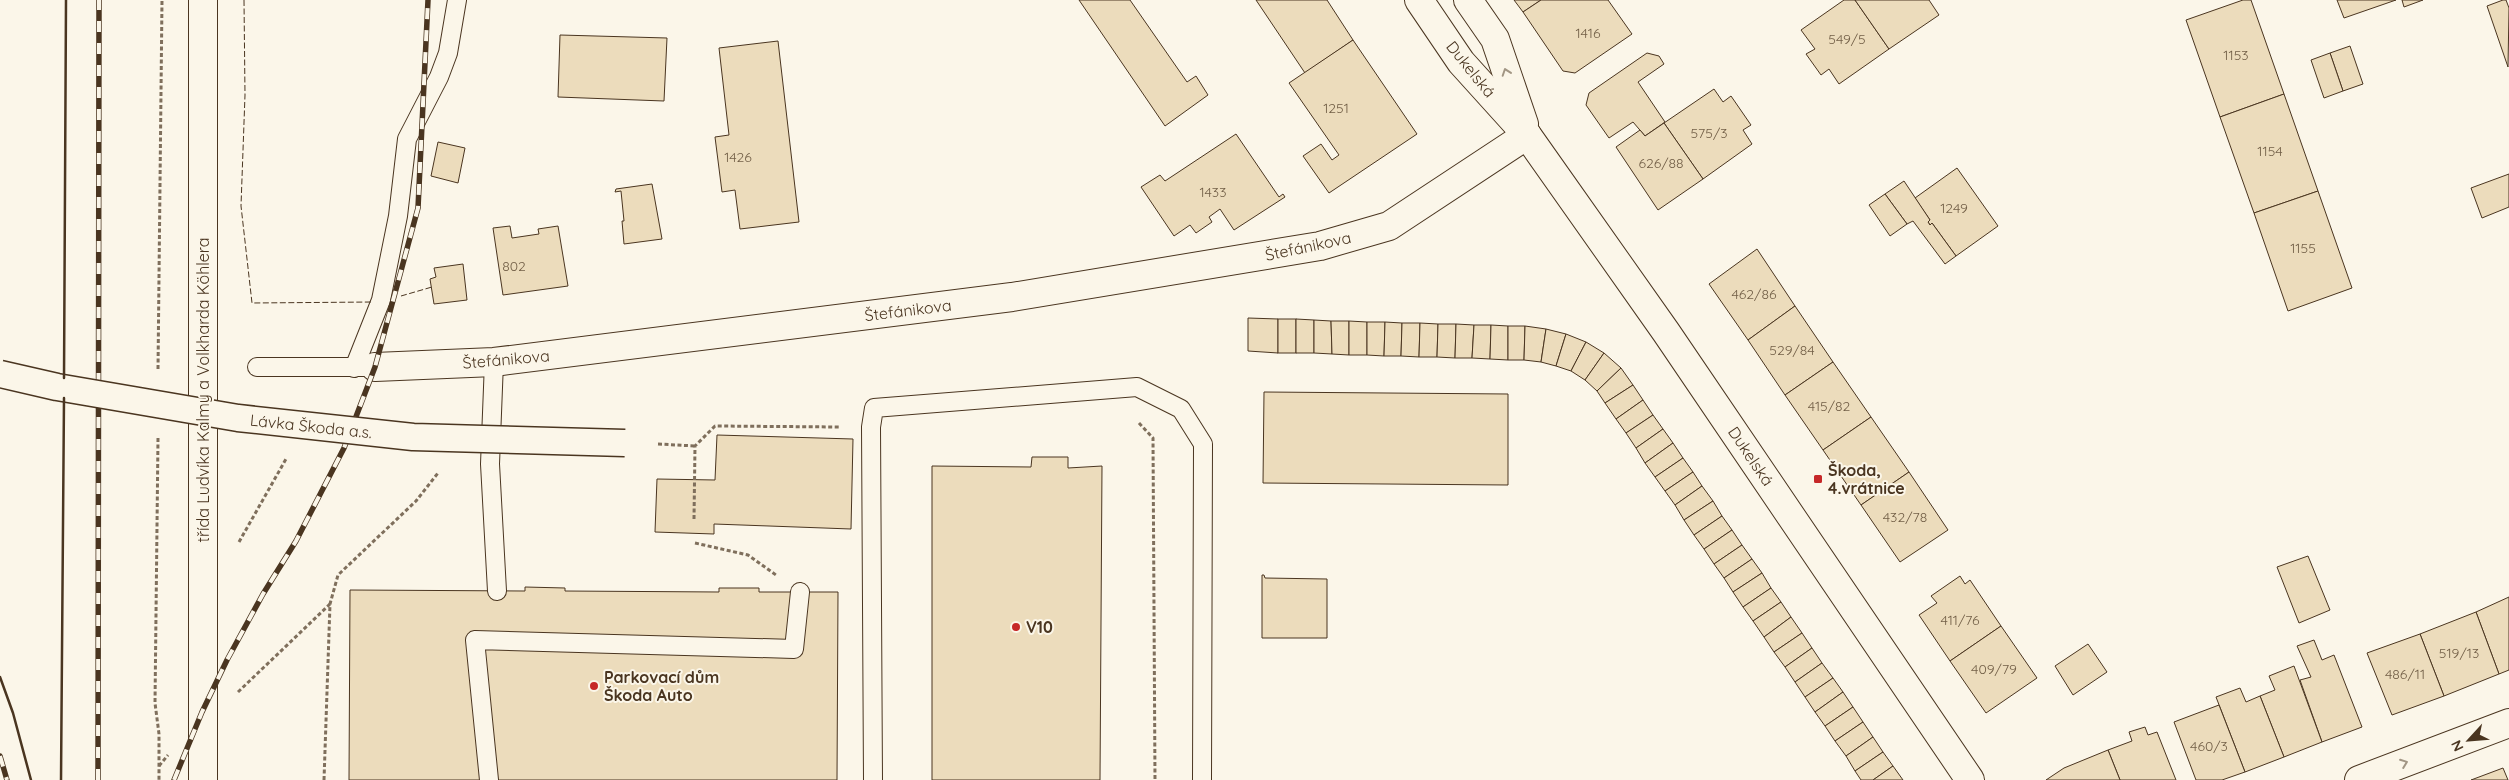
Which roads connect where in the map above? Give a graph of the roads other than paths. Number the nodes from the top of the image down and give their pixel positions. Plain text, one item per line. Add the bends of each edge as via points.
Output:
1 (203, 0) edge
2 (457, 0) edge
3 (1419, 0) edge
4 (1468, 0) edge
5 (1527, 135) junction
6 (494, 362) junction
7 (258, 367) dead end
8 (365, 367) junction
9 (0, 374) edge
10 (625, 443) dead end
11 (497, 591) dead end
12 (800, 592) road end
13 (2509, 723) edge
14 (203, 780) edge
15 (489, 780) edge
16 (873, 780) edge
17 (1202, 780) edge
18 (1970, 780) edge
19 (2359, 780) edge

1 - 14 street, třída Ludvíka Kalmy a Volkharda Köhlera
2 - 8 lane via 448,53 407,139 398,216
3 - 5 street, Dukelská via 1461,62
5 -> 4 street, Dukelská via 1495,39
5 - 6 street, Štefánikova via 1389,226 1320,246 1012,297
5 - 18 street, Dukelská via 1666,332
6 - 8 street, Štefánikova
6 - 11 lane via 490,464
7 - 8 lane, Štefánikova
9 - 10 street, Lávka Škoda a.s., bridge via 238,418 394,435
12 - 15 lane via 794,650 475,640
19 -> 13 street
16 - 17 lane via 871,427 874,408 1137,387 1181,409 1203,444

